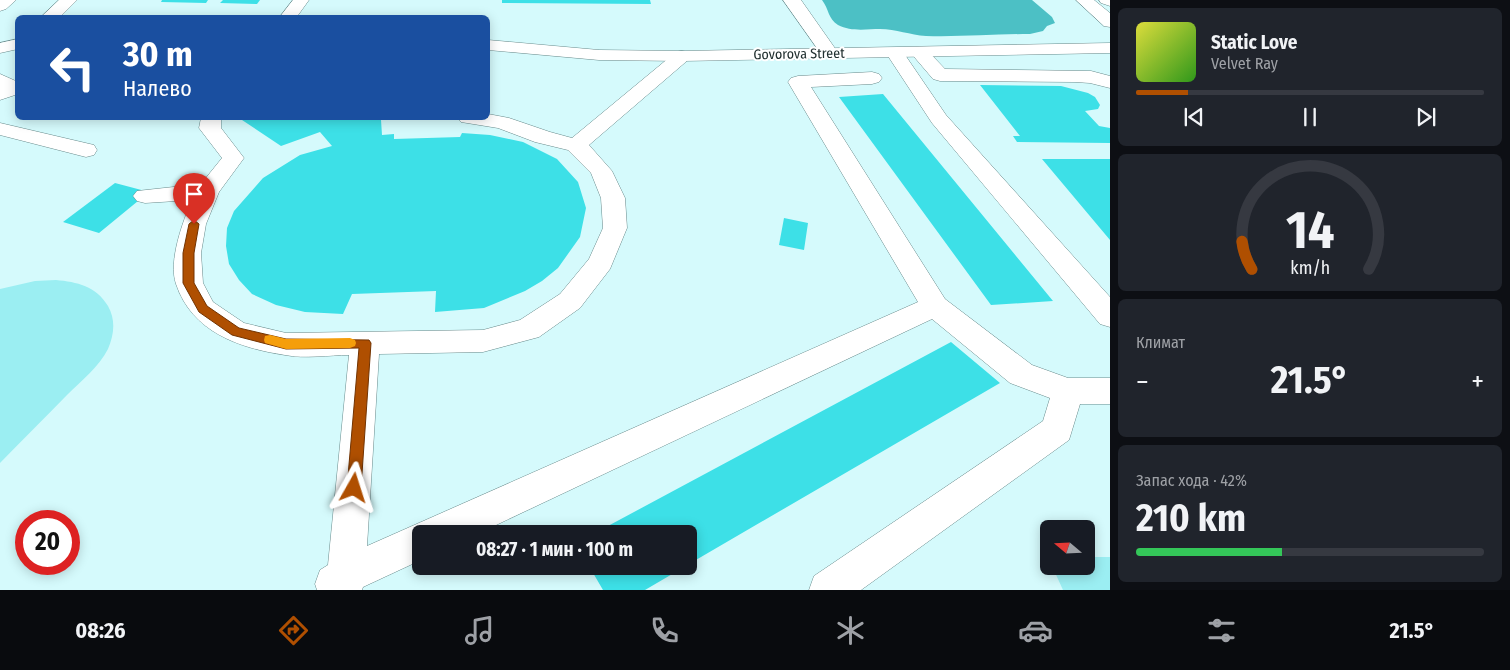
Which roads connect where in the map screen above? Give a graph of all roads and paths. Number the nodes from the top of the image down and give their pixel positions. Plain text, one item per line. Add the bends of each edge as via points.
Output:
1 (8, 0) edge
2 (69, 0) edge
3 (301, 0) edge
4 (791, 0) edge
5 (1084, 0) edge
6 (0, 6) edge
7 (52, 15) edge
8 (289, 15) edge
9 (1110, 22) edge
10 (15, 45) edge
11 (490, 45) edge
12 (0, 48) edge
13 (1110, 48) edge
14 (919, 52) junction
15 (895, 53) junction
16 (830, 54) junction
17 (682, 56) junction
18 (872, 78) dead end
19 (1110, 82) edge
20 (211, 120) edge
21 (485, 120) edge
22 (0, 129) edge
23 (25, 135) junction
24 (576, 145) junction
25 (0, 150) edge
26 (86, 150) dead end
27 (208, 191) junction
28 (145, 196) dead end
29 (934, 306) junction
30 (1110, 316) edge
31 (365, 343) junction
32 (1068, 391) junction
33 (1110, 391) edge
34 (456, 525) edge
35 (412, 546) edge
36 (338, 585) edge
37 (828, 590) edge

1 - 6 main road
2 - 7 main road
3 - 8 main road
4 - 16 main road
5 - 9 main road
10 - 12 main road
11 - 17 main road, Govorova Street via 598,55
13 - 14 main road, Govorova Street
14 - 15 main road, Govorova Street
14 - 19 main road via 940,75 1075,76
15 - 16 main road, Govorova Street
15 - 30 main road via 939,119
16 - 17 main road, Govorova Street
17 - 24 main road
18 - 29 main road via 798,82
20 - 27 main road via 210,128 233,158
21 - 24 main road via 502,122
22 - 23 main road
23 - 25 main road
23 - 26 main road
24 - 31 main road via 601,171 613,198 615,228 602,263 570,301 529,329 483,341
27 - 28 main road
27 - 31 main road via 194,224 188,253 189,283 203,309 236,332 286,344
29 - 32 main road via 1022,374
29 - 34 main road
31 - 36 main road via 359,436
32 - 33 main road
32 - 37 main road via 1057,430
35 - 36 main road

